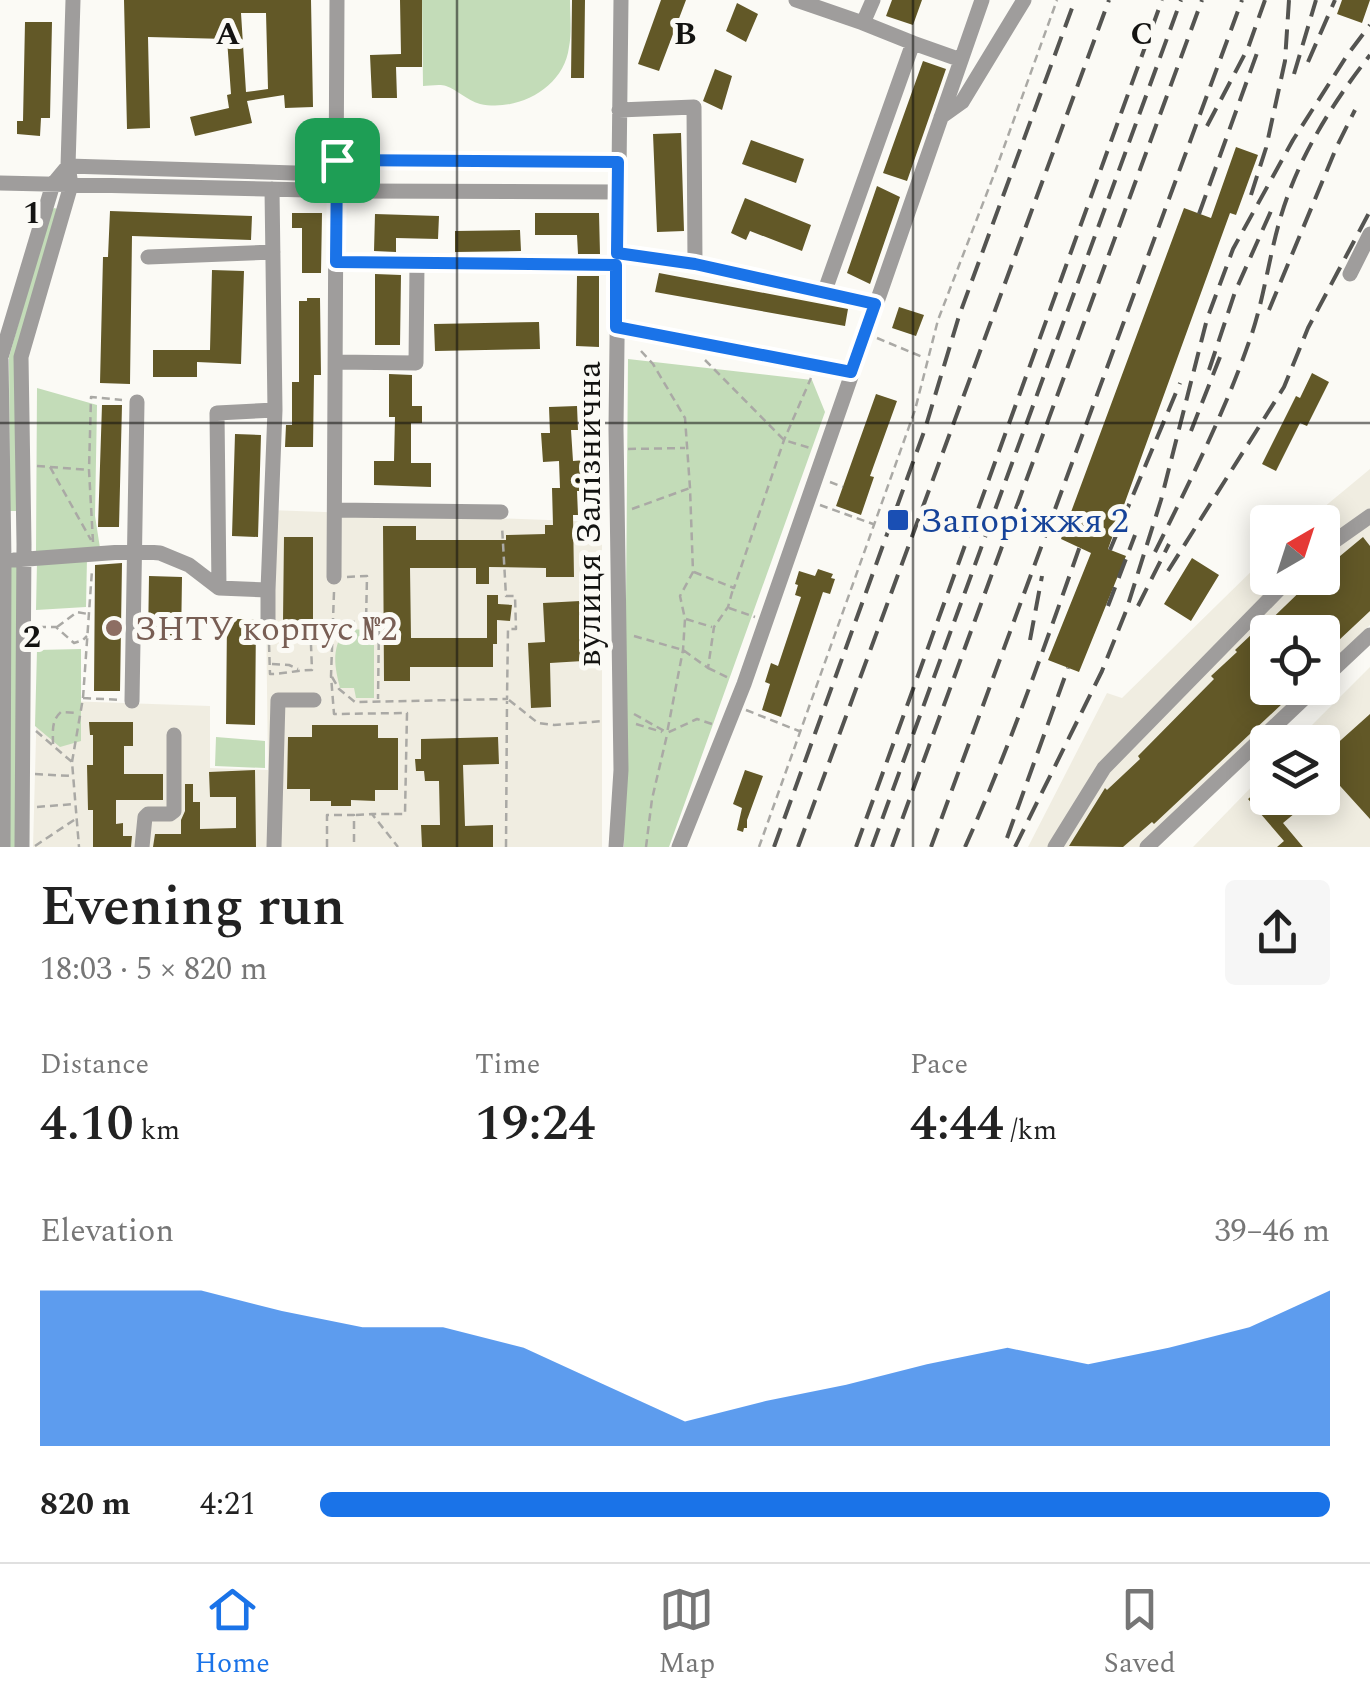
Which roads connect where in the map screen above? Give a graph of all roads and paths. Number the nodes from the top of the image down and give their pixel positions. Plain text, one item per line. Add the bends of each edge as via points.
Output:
1 (73, 0) edge
2 (337, 0) edge
3 (621, 0) edge
4 (796, 0) edge
5 (872, 0) edge
6 (982, 0) edge
7 (1024, 0) edge
8 (1057, 0) edge
9 (863, 23) junction
10 (913, 43) junction
11 (960, 60) junction
12 (619, 110) junction
13 (941, 116) junction
14 (618, 162) junction
15 (68, 166) junction
16 (332, 167) junction
17 (0, 183) edge
18 (52, 184) junction
19 (70, 185) junction
20 (272, 189) junction
21 (337, 190) junction
22 (617, 192) junction
23 (1370, 234) edge
24 (272, 252) junction
25 (148, 257) dead end
26 (617, 259) junction
27 (336, 262) junction
28 (417, 264) junction
29 (695, 264) junction
30 (1350, 274) dead end
31 (824, 293) junction
32 (875, 304) junction
33 (616, 327) junction
34 (876, 337) dead end
35 (642, 351) dead end
36 (705, 360) dead end
37 (928, 360) junction
38 (336, 362) junction
39 (813, 372) dead end
40 (851, 372) junction
41 (137, 402) joint
42 (274, 410) junction
43 (784, 440) junction
44 (687, 448) junction
45 (812, 449) dead end
46 (616, 450) junction
47 (31, 466) dead end
48 (2, 467) edge
49 (50, 467) junction
50 (89, 470) junction
51 (827, 480) dead end
52 (843, 486) dead end
53 (690, 488) junction
54 (818, 505) dead end
55 (334, 510) junction
56 (501, 512) joint
57 (616, 514) junction
58 (1370, 516) edge
59 (874, 524) junction
60 (2, 529) edge
61 (1340, 537) edge
62 (135, 552) junction
63 (92, 554) junction
64 (2, 560) edge
65 (23, 560) junction
66 (692, 572) junction
67 (334, 578) junction
68 (219, 588) junction
69 (734, 588) junction
70 (268, 590) junction
71 (1273, 595) edge
72 (728, 608) junction
73 (89, 615) junction
74 (752, 616) dead end
75 (684, 619) junction
76 (334, 622) junction
77 (366, 622) junction
78 (32, 627) dead end
79 (56, 627) junction
80 (714, 627) junction
81 (618, 631) junction
82 (268, 632) junction
83 (311, 634) joint
84 (88, 635) junction
85 (1370, 636) edge
86 (683, 650) junction
87 (270, 664) junction
88 (1340, 664) edge
89 (708, 668) junction
90 (299, 670) junction
91 (331, 676) junction
92 (729, 678) dead end
93 (83, 698) junction
94 (314, 700) dead end
95 (380, 700) junction
96 (508, 700) junction
97 (132, 701) joint
98 (1296, 705) edge
99 (745, 709) dead end
100 (81, 713) junction
101 (381, 713) junction
102 (614, 716) junction
103 (712, 724) dead end
104 (32, 728) dead end
105 (799, 731) junction
106 (668, 733) junction
107 (174, 735) dead end
108 (54, 746) junction
109 (72, 762) junction
110 (32, 774) dead end
111 (74, 776) junction
112 (76, 804) junction
113 (342, 806) dead end
114 (32, 808) dead end
115 (372, 814) junction
116 (342, 815) junction
117 (354, 815) junction
118 (77, 818) junction
119 (3, 847) edge
120 (22, 847) edge
121 (34, 847) edge
122 (79, 847) edge
123 (142, 847) edge
124 (274, 847) edge
125 (327, 847) edge
126 (354, 847) edge
127 (398, 847) edge
128 (506, 847) edge
129 (616, 847) edge
130 (646, 847) edge
131 (679, 847) edge
132 (759, 847) edge
133 (1055, 847) edge
134 (1147, 847) edge

1 - 15 street
2 - 16 street
3 - 12 street, вулиця Залізнична
4 - 9 street
5 - 9 street
6 - 11 street
7 - 13 street via 962,102
8 - 37 path
9 - 10 street
10 - 11 street
10 - 31 street
11 - 13 street
12 - 14 street, вулиця Залізнична
12 - 29 street via 694,107
13 - 32 street
14 - 16 street
14 - 22 street, вулиця Залізнична
15 - 16 street
15 - 18 street
15 - 19 street
16 - 21 street
17 - 18 street
18 - 19 street
18 - 48 street via 1,357
19 - 20 street
19 - 65 street via 22,357
20 - 21 street
20 - 24 street
21 - 22 street
21 - 27 street
22 - 26 street, вулиця Залізнична
23 - 30 street
24 - 25 street
24 - 42 street
26 - 28 street
26 - 29 street
26 - 33 street, вулиця Залізнична
27 - 28 street
27 - 38 street
28 - 38 street via 416,363
29 - 31 street
31 - 32 street
32 - 40 street
33 - 40 street
33 - 46 street, вулиця Залізнична
34 - 37 path
35 - 44 path via 684,418
36 - 43 path
37 - 59 path
38 - 55 street
39 - 43 path
40 - 131 street via 744,684
41 - 50 path via 91,397
41 - 62 street
42 - 68 street via 217,413
42 - 70 street
43 - 45 path
43 - 69 path
44 - 46 path
44 - 53 path
46 - 57 street, вулиця Залізнична
47 - 49 path
48 - 60 street
49 - 50 path
49 - 50 path via 93,544
51 - 52 path
53 - 57 path
53 - 66 path
54 - 59 path
55 - 56 street
55 - 67 street
56 - 96 path via 506,596 515,596
57 - 81 street, вулиця Залізнична
58 - 61 street
59 - 105 path
60 - 64 street
62 - 63 street
62 - 68 street via 189,565
62 - 97 street
63 - 65 street
63 - 73 path
64 - 65 street
64 - 119 street
65 - 120 street
66 - 69 path
66 - 75 path via 680,596
67 - 76 path
67 - 77 path via 366,576
68 - 70 street
69 - 72 path
70 - 82 street
71 - 133 street via 1104,768
72 - 74 path
72 - 80 path
73 - 79 path via 76,612
73 - 84 path
75 - 80 path
75 - 86 path
76 - 77 path
76 - 91 path
77 - 95 path via 378,622
78 - 79 path
79 - 84 path via 74,643
80 - 89 path
81 - 86 path
81 - 102 street, вулиця Залізнична
82 - 83 street
82 - 87 path
83 - 90 path via 312,670
84 - 93 path
85 - 88 street
86 - 89 path
86 - 106 path
87 - 90 path
87 - 90 path via 270,674
89 - 92 path
91 - 95 path via 356,702
91 - 101 path via 334,714
93 - 97 path
93 - 100 path
94 - 124 street via 278,700
95 - 96 path
95 - 101 path
96 - 102 path via 538,723
96 - 128 path
98 - 134 street
99 - 105 path
100 - 108 path via 55,717
100 - 109 path
101 - 115 path via 406,713 405,814
102 - 106 path
102 - 106 path
102 - 129 street, вулиця Залізнична via 621,770
103 - 106 path via 696,719
104 - 108 path
105 - 132 path
106 - 130 path
107 - 123 street via 174,811 144,817
108 - 109 path
109 - 111 path
110 - 111 path
111 - 112 path
112 - 114 path
112 - 118 path
113 - 116 path
115 - 117 path
115 - 127 path
116 - 117 path
116 - 125 path via 327,815
117 - 126 path
118 - 121 path
118 - 122 path

